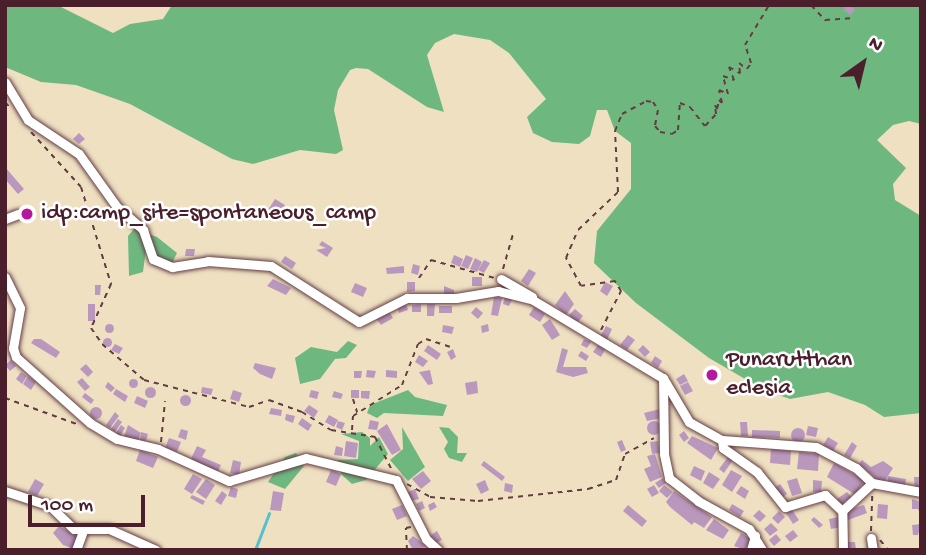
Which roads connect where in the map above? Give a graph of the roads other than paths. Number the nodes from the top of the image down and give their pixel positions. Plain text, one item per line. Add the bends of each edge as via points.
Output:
1 (5, 82) edge
2 (18, 214) dead end
3 (5, 219) edge
4 (5, 277) edge
5 (501, 279) road end
6 (533, 300) junction
7 (663, 378) junction
8 (722, 440) junction
9 (872, 483) junction
10 (5, 491) edge
11 (921, 492) edge
12 (842, 511) junction
13 (83, 531) junction
14 (755, 536) junction
15 (871, 538) road end
16 (76, 550) edge
17 (156, 550) edge
18 (438, 550) edge
19 (751, 550) edge
20 (762, 550) edge
21 (843, 550) edge
22 (873, 550) edge

1 - 6 street via 28,120 79,154 117,207 144,230 153,259 172,267 208,261 271,266 359,322 407,298 456,299 498,291
2 - 3 street
4 - 18 street via 20,308 13,348 16,357 90,423 117,439 159,449 229,481 306,458 396,480
5 - 6 street
6 - 7 street
7 - 8 street via 689,422
7 - 14 street via 665,462 675,486
8 - 9 street via 816,447 856,468
8 - 12 street via 723,448 757,472 785,507 825,495
9 - 11 street
9 - 12 street
10 - 13 street via 50,506 74,529
12 - 21 street
13 - 16 street
13 - 17 street via 109,529
14 - 19 street
14 - 20 street
15 - 22 street

